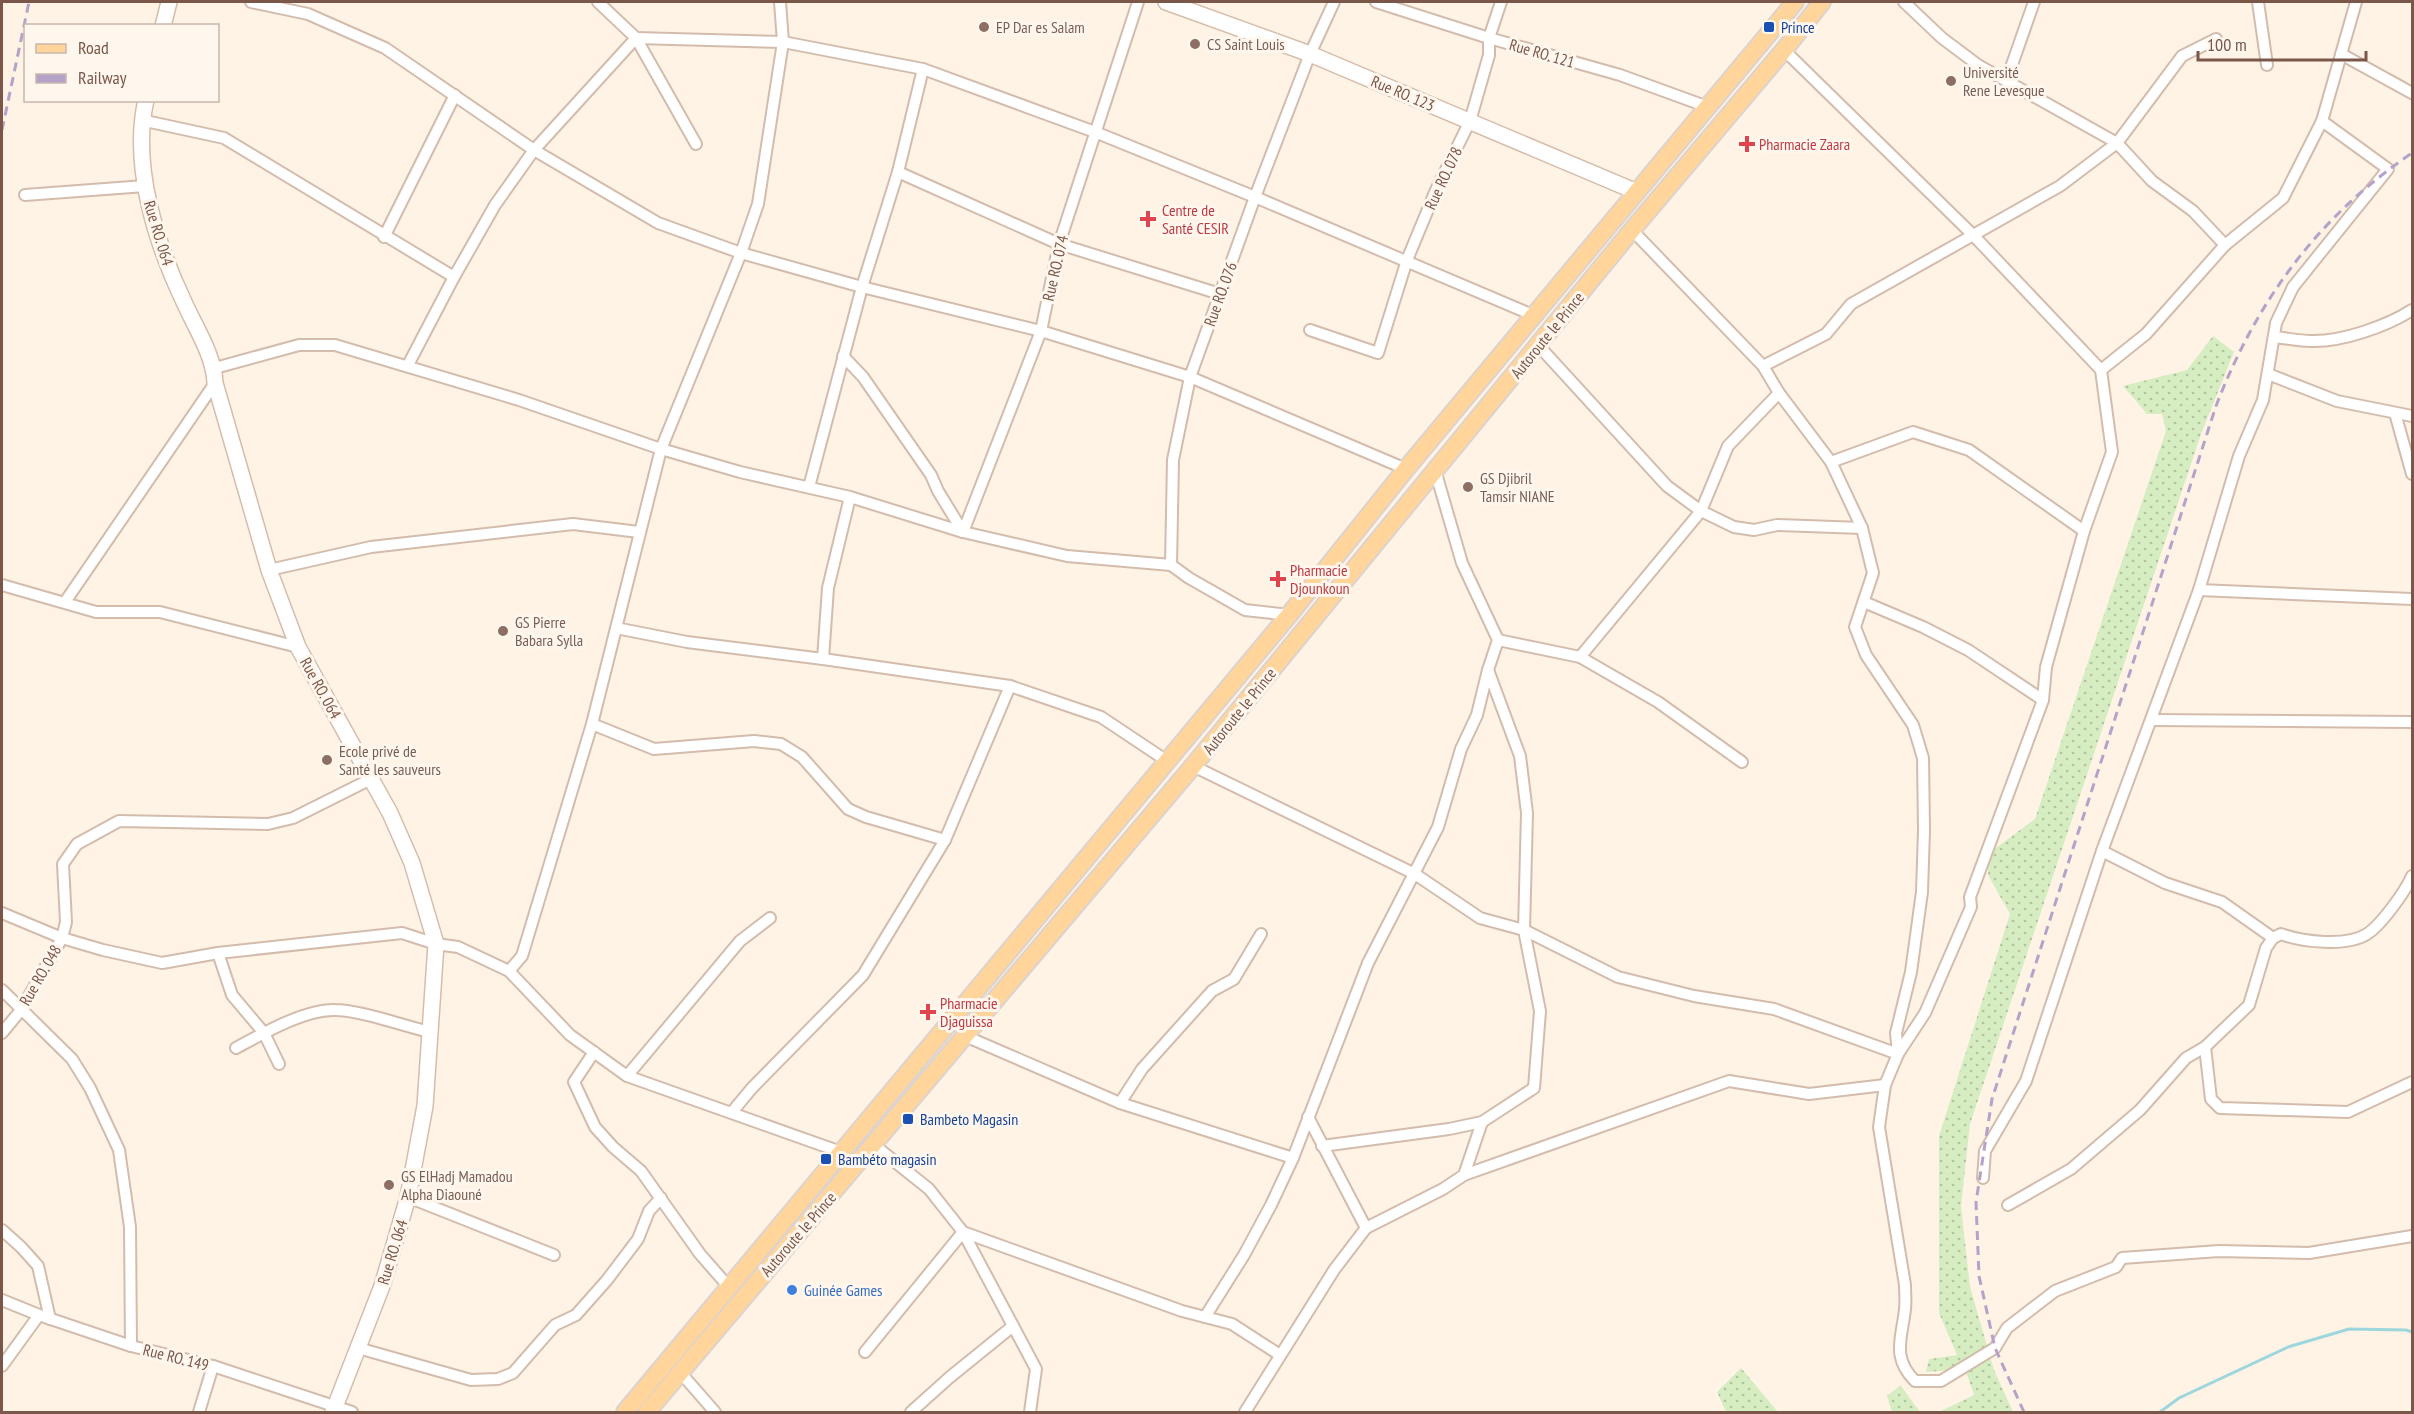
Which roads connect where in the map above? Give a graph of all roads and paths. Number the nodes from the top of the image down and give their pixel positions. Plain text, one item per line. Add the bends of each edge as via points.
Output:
1 (169, 2) edge
2 (251, 2) edge
3 (598, 2) edge
4 (780, 2) edge
5 (1138, 2) edge
6 (1167, 2) edge
7 (1334, 2) edge
8 (1376, 2) edge
9 (1501, 2) edge
10 (1792, 2) edge
11 (1821, 2) edge
12 (1904, 2) edge
13 (2034, 2) edge
14 (2258, 2) edge
15 (2356, 2) edge
16 (164, 24) edge
17 (636, 38) junction
18 (1489, 38) junction
19 (2216, 39) dead end
20 (783, 42) junction
21 (1784, 50) junction
22 (1310, 54) junction
23 (2342, 54) junction
24 (2267, 66) dead end
25 (922, 69) junction
26 (2007, 79) junction
27 (2412, 93) edge
28 (455, 95) junction
29 (146, 102) edge
30 (1708, 107) junction
31 (141, 120) junction
32 (1470, 121) junction
33 (2322, 121) junction
34 (1095, 132) junction
35 (2117, 143) junction
36 (696, 144) dead end
37 (534, 150) junction
38 (898, 172) junction
39 (145, 186) junction
40 (1637, 192) junction
41 (25, 195) dead end
42 (1256, 197) junction
43 (1632, 230) junction
44 (1974, 236) junction
45 (384, 237) junction
46 (1059, 244) junction
47 (2225, 245) junction
48 (741, 253) junction
49 (1407, 260) junction
50 (454, 278) junction
51 (862, 287) junction
52 (1220, 294) junction
53 (2412, 309) edge
54 (1534, 315) junction
55 (1310, 330) dead end
56 (1041, 331) junction
57 (2274, 337) junction
58 (1538, 345) junction
59 (843, 357) junction
60 (408, 365) junction
61 (1763, 366) junction
62 (2101, 370) junction
63 (2268, 374) junction
64 (215, 376) junction
65 (1190, 377) junction
66 (1779, 393) junction
67 (2395, 413) junction
68 (2412, 416) edge
69 (661, 449) junction
70 (1831, 462) junction
71 (1406, 470) junction
72 (1435, 470) junction
73 (2412, 474) edge
74 (809, 487) junction
75 (850, 497) junction
76 (1701, 511) junction
77 (1862, 528) junction
78 (2084, 531) junction
79 (639, 532) junction
80 (963, 532) junction
81 (1171, 565) junction
82 (269, 570) junction
83 (2, 585) edge
84 (2199, 590) junction
85 (2412, 599) edge
86 (65, 602) junction
87 (1864, 602) junction
88 (1289, 615) junction
89 (616, 628) junction
90 (1498, 640) junction
91 (298, 647) junction
92 (1580, 657) junction
93 (823, 659) junction
94 (1488, 670) junction
95 (1010, 686) junction
96 (2043, 700) junction
97 (2151, 720) junction
98 (2412, 722) edge
99 (592, 724) junction
100 (1167, 761) junction
101 (1742, 762) dead end
102 (1193, 766) junction
103 (371, 779) junction
104 (945, 840) junction
105 (2102, 851) junction
106 (1415, 874) junction
107 (2412, 876) edge
108 (2, 913) edge
109 (770, 918) dead end
110 (1524, 930) junction
111 (1261, 934) dead end
112 (62, 938) junction
113 (2273, 938) junction
114 (436, 944) junction
115 (218, 953) junction
116 (509, 971) junction
117 (2, 990) edge
118 (21, 1010) junction
119 (430, 1032) junction
120 (2, 1033) edge
121 (264, 1033) junction
122 (965, 1036) junction
123 (2205, 1047) junction
124 (236, 1048) dead end
125 (594, 1052) junction
126 (1898, 1054) junction
127 (279, 1064) dead end
128 (627, 1076) junction
129 (2412, 1082) edge
130 (1886, 1084) junction
131 (1120, 1103) junction
132 (732, 1112) junction
133 (1308, 1117) junction
134 (1482, 1122) junction
135 (874, 1145) junction
136 (1322, 1146) junction
137 (841, 1152) junction
138 (1293, 1158) junction
139 (1464, 1175) junction
140 (1983, 1178) dead end
141 (408, 1197) junction
142 (661, 1198) junction
143 (2008, 1205) dead end
144 (1366, 1228) junction
145 (2, 1230) edge
146 (963, 1232) junction
147 (2412, 1236) edge
148 (554, 1255) dead end
149 (728, 1286) junction
150 (2, 1300) edge
151 (44, 1317) junction
152 (1205, 1317) junction
153 (1013, 1326) junction
154 (131, 1346) junction
155 (358, 1348) junction
156 (865, 1352) dead end
157 (1280, 1355) junction
158 (2, 1366) edge
159 (213, 1366) junction
160 (680, 1372) junction
161 (334, 1409) edge
162 (199, 1413) edge
163 (352, 1413) edge
164 (625, 1413) edge
165 (647, 1413) edge
166 (715, 1413) edge
167 (911, 1413) edge
168 (1030, 1413) edge
169 (1245, 1413) edge

1 - 16 street
2 - 28 street via 308,14 385,48
3 - 17 street
4 - 20 street
5 - 34 street, Rue RO. 074
6 - 22 street, Rue RO. 123
7 - 22 street, Rue RO. 076
8 - 18 street, Rue RO. 121
9 - 18 street, Rue RO. 078
10 - 30 main road, Autoroute le Prince
11 - 21 main road, Autoroute le Prince
12 - 26 street via 1942,38
13 - 26 street
14 - 24 street
15 - 23 street
17 - 20 street
17 - 36 street
17 - 37 street
18 - 30 street, Rue RO. 121 via 1620,75
18 - 32 street, Rue RO. 078 via 1489,55
19 - 35 street via 2182,56
20 - 25 street
20 - 48 street via 758,204
21 - 43 main road, Autoroute le Prince
21 - 44 street
22 - 32 street, Rue RO. 123
22 - 42 street, Rue RO. 076
23 - 27 street
23 - 33 street
25 - 34 street
25 - 38 street
26 - 35 street
28 - 37 street
28 - 45 street
29 - 31 street, Rue RO. 064
30 - 40 main road, Autoroute le Prince
31 - 39 street, Rue RO. 064
31 - 45 street via 224,138
32 - 40 street, Rue RO. 123
32 - 49 street, Rue RO. 078
33 - 47 street via 2283,198
33 - 57 street via 2388,169 2293,286 2276,323
34 - 42 street
34 - 46 street, Rue RO. 074
35 - 44 street via 2061,186
35 - 47 street via 2152,181 2193,211
37 - 48 street via 658,223
37 - 50 street via 495,205
38 - 46 street
38 - 51 street
39 - 41 street
39 - 64 street, Rue RO. 064 via 160,243
40 - 54 main road, Autoroute le Prince
42 - 49 street
42 - 52 street, Rue RO. 076
43 - 58 main road, Autoroute le Prince
43 - 61 street
44 - 61 street via 1851,304 1826,334
44 - 62 street
45 - 50 street
46 - 52 street
46 - 56 street, Rue RO. 074
47 - 62 street via 2146,334
48 - 51 street
48 - 69 street
49 - 54 street
49 - 55 street, Rue RO. 078 via 1378,353
50 - 60 street
51 - 56 street
51 - 59 street
52 - 65 street, Rue RO. 076
53 - 57 street via 2357,334 2313,341
54 - 71 main road, Autoroute le Prince
56 - 65 street
56 - 80 street, Rue RO. 074
57 - 63 street
58 - 72 main road, Autoroute le Prince
58 - 76 street via 1667,486
59 - 74 street
59 - 80 street via 863,377 931,475
60 - 64 street via 335,345 299,345
60 - 69 street
61 - 66 street
62 - 78 street via 2112,452
63 - 67 street via 2337,401
63 - 84 street via 2264,400 2239,456
64 - 82 street, Rue RO. 064
64 - 86 street
65 - 71 street
65 - 81 street, Rue RO. 076 via 1173,460
66 - 70 street
66 - 76 street via 1728,446
67 - 68 street
67 - 73 street
69 - 74 street
69 - 79 street
70 - 77 street
70 - 78 street via 1913,432 1969,450
71 - 88 main road, Autoroute le Prince
72 - 90 street via 1462,563
72 - 102 main road, Autoroute le Prince
74 - 75 street
75 - 80 street
75 - 93 street via 828,588
76 - 77 street via 1734,527 1754,530 1777,525
76 - 92 street
77 - 87 street via 1874,573
78 - 96 street via 2046,667
79 - 82 street via 573,524 371,547
79 - 89 street
80 - 81 street via 1066,556
81 - 88 street via 1245,610
82 - 91 street, Rue RO. 064
83 - 86 street
84 - 85 street
84 - 97 street
86 - 91 street via 96,612 159,612
87 - 96 street via 1968,650
87 - 126 street via 1855,627 1866,655 1913,725 1923,758 1922,892 1911,972 1896,1033
88 - 100 main road, Autoroute le Prince
89 - 93 street via 687,642
89 - 99 street
90 - 92 street
90 - 94 street
91 - 103 street, Rue RO. 064
92 - 101 street via 1658,702
93 - 95 street
94 - 106 street via 1477,715 1461,749 1438,827
94 - 110 street via 1520,756 1527,813
95 - 100 street via 1101,717
95 - 104 street
96 - 126 street via 1985,855 1971,907 1925,1013
97 - 98 street
97 - 105 street
99 - 104 street via 654,749 754,741 781,744 801,757 848,809
99 - 116 street via 522,956
100 - 137 main road, Autoroute le Prince
102 - 106 street
102 - 122 main road, Autoroute le Prince
103 - 112 street, Rue RO. 048 via 292,818 268,824 119,821 77,844 63,864 66,922
103 - 114 street, Rue RO. 064 via 412,863
104 - 132 street via 863,975
105 - 113 street via 2165,883 2222,902
105 - 140 street via 2026,1081 1985,1151
106 - 110 street via 1480,918
106 - 133 street via 1368,963
107 - 113 street via 2403,895 2367,934 2349,941 2300,941 2281,934
108 - 112 street
109 - 128 street via 740,941
110 - 126 street via 1618,976 1694,996 1774,1009
110 - 134 street via 1540,1011 1534,1089
111 - 131 street via 1234,979 1212,991 1142,1069
112 - 115 street via 162,963
112 - 118 street, Rue RO. 048
113 - 123 street via 2266,948 2249,1005
114 - 115 street via 402,933
114 - 116 street via 458,947
114 - 119 street, Rue RO. 064
115 - 121 street via 232,995
116 - 125 street via 570,1035
117 - 118 street
118 - 120 street, Rue RO. 048
118 - 154 street via 72,1059 119,1150 130,1227
119 - 121 street via 335,1010 312,1014
119 - 141 street, Rue RO. 064 via 425,1106
121 - 124 street
121 - 127 street
122 - 131 street
122 - 135 main road, Autoroute le Prince
123 - 129 street via 2211,1099 2220,1107 2348,1112
123 - 143 street via 2186,1058 2140,1110 2071,1169
125 - 128 street
125 - 142 street via 574,1082 595,1127 641,1171
126 - 130 street
128 - 132 street
130 - 139 street via 1809,1094 1729,1082
130 - 147 street via 1879,1127 1905,1285 1898,1348 1906,1372 1916,1381 1941,1381 1968,1365 1995,1348 2007,1328 2055,1291 2116,1267 2122,1258 2219,1251 2309,1253
131 - 138 street
132 - 137 street
133 - 136 street
133 - 138 street
134 - 136 street
134 - 139 street
135 - 146 street via 929,1189
135 - 160 main road, Autoroute le Prince
136 - 144 street
137 - 149 main road, Autoroute le Prince
138 - 152 street via 1244,1255
139 - 144 street via 1443,1190
141 - 148 street
141 - 155 street, Rue RO. 064 via 382,1286
142 - 149 street
142 - 155 street via 649,1211 638,1239 607,1280 576,1315 555,1325 513,1373 498,1379 471,1380
144 - 157 street
145 - 151 street via 38,1266
146 - 152 street
146 - 153 street
146 - 156 street
149 - 164 main road, Autoroute le Prince
150 - 151 street, Rue RO. 149
151 - 154 street, Rue RO. 149
151 - 158 street
152 - 157 street via 1232,1324
153 - 167 street
153 - 168 street via 1036,1369
154 - 159 street, Rue RO. 149
155 - 161 street, Rue RO. 064
157 - 169 street
159 - 161 street, Rue RO. 149
159 - 162 street
160 - 165 main road, Autoroute le Prince
160 - 166 street
161 - 163 street, Rue RO. 149

